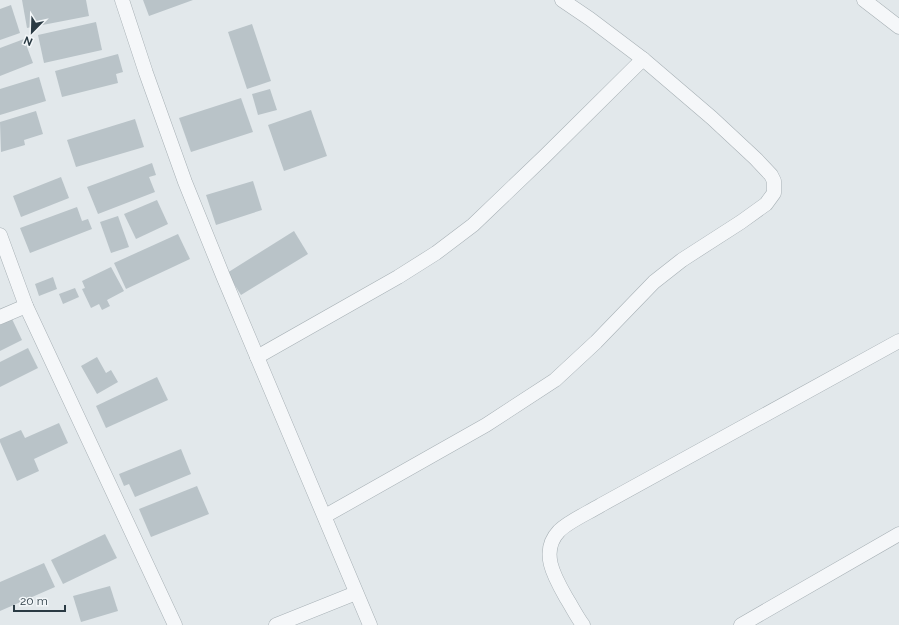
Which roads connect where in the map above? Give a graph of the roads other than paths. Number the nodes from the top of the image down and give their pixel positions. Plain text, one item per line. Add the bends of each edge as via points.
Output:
1 (122, 0) edge
2 (562, 0) edge
3 (864, 0) edge
4 (899, 27) edge
5 (643, 59) junction
6 (0, 236) edge
7 (26, 306) junction
8 (0, 317) edge
9 (899, 341) edge
10 (257, 357) junction
11 (325, 516) junction
12 (899, 534) edge
13 (356, 593) junction
14 (174, 625) edge
15 (276, 625) edge
16 (370, 625) edge
17 (583, 625) edge
18 (741, 625) edge

1 - 10 street via 185,182
2 - 5 street
3 - 4 street
5 - 10 street via 473,225 398,277
5 - 11 street via 712,118 761,165 774,181 771,199 654,282 555,380 486,425
6 - 7 street
7 - 8 street
7 - 14 street
9 - 17 street via 563,528 554,538 549,553 550,562 554,575
10 - 11 street
11 - 13 street
12 - 18 street
13 - 15 street
13 - 16 street

